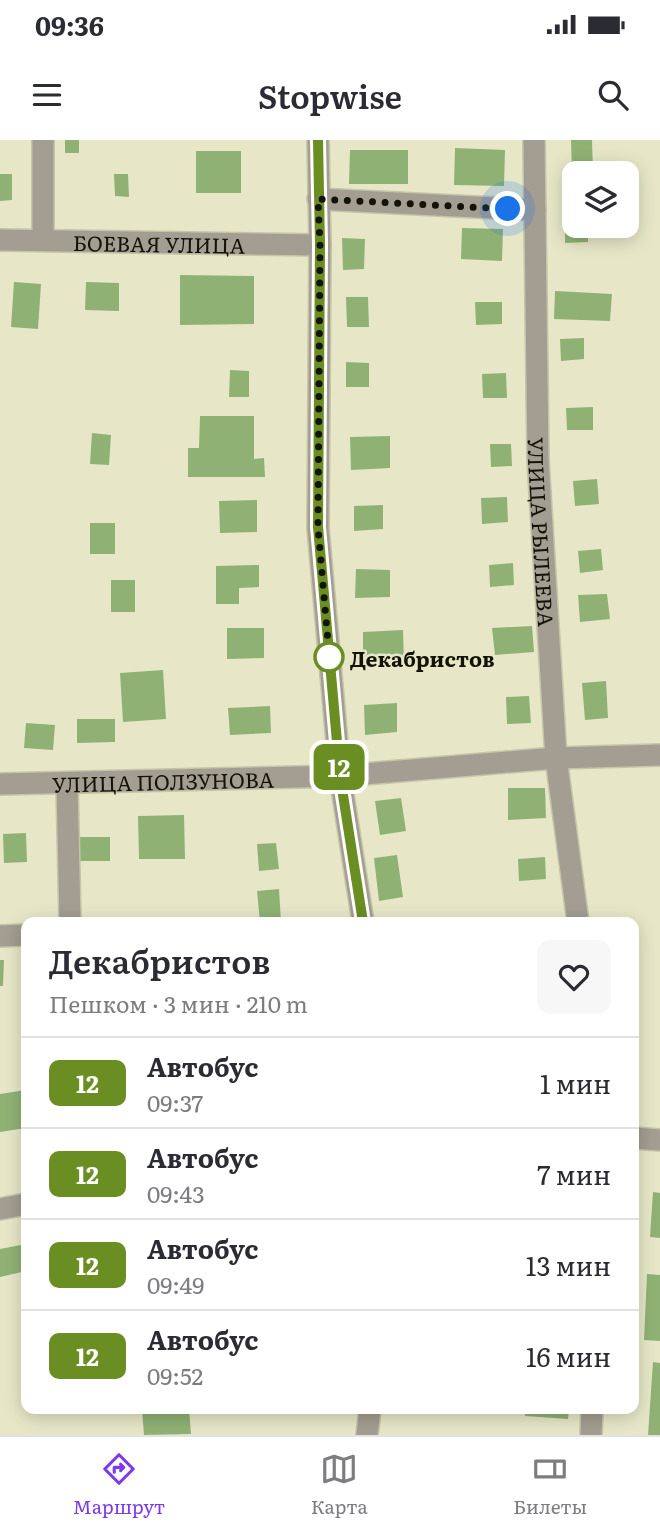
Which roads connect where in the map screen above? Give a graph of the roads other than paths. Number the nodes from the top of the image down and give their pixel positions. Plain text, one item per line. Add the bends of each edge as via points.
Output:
1 (43, 140) edge
2 (318, 140) edge
3 (534, 140) edge
4 (318, 199) junction
5 (535, 211) junction
6 (0, 240) edge
7 (43, 240) junction
8 (320, 245) junction
9 (660, 755) edge
10 (556, 758) junction
11 (340, 776) junction
12 (67, 783) junction
13 (0, 784) edge
14 (70, 917) edge
15 (362, 917) edge
16 (577, 917) edge
17 (21, 935) edge
18 (0, 936) edge
19 (639, 1138) edge
20 (660, 1140) edge
21 (21, 1205) edge
22 (0, 1209) edge
23 (369, 1414) edge
24 (593, 1414) edge
25 (367, 1435) edge
26 (591, 1435) edge

1 - 7 street
2 - 4 street
3 - 5 street, УЛИЦА РЫЛЕЕВА
4 - 5 street
4 - 8 street
5 - 10 street, УЛИЦА РЫЛЕЕВА via 538,460
6 - 7 street, БОЕВАЯ УЛИЦА
7 - 8 street, БОЕВАЯ УЛИЦА
8 - 11 street via 318,527
9 - 10 street, УЛИЦА ПОЛЗУНОВА
10 - 11 street, УЛИЦА ПОЛЗУНОВА
10 - 16 street, УЛИЦА РЫЛЕЕВА
11 - 12 street, УЛИЦА ПОЛЗУНОВА
11 - 15 street
12 - 13 street, УЛИЦА ПОЛЗУНОВА
12 - 14 street
17 - 18 street
19 - 20 street
21 - 22 street
23 - 25 street
24 - 26 street

